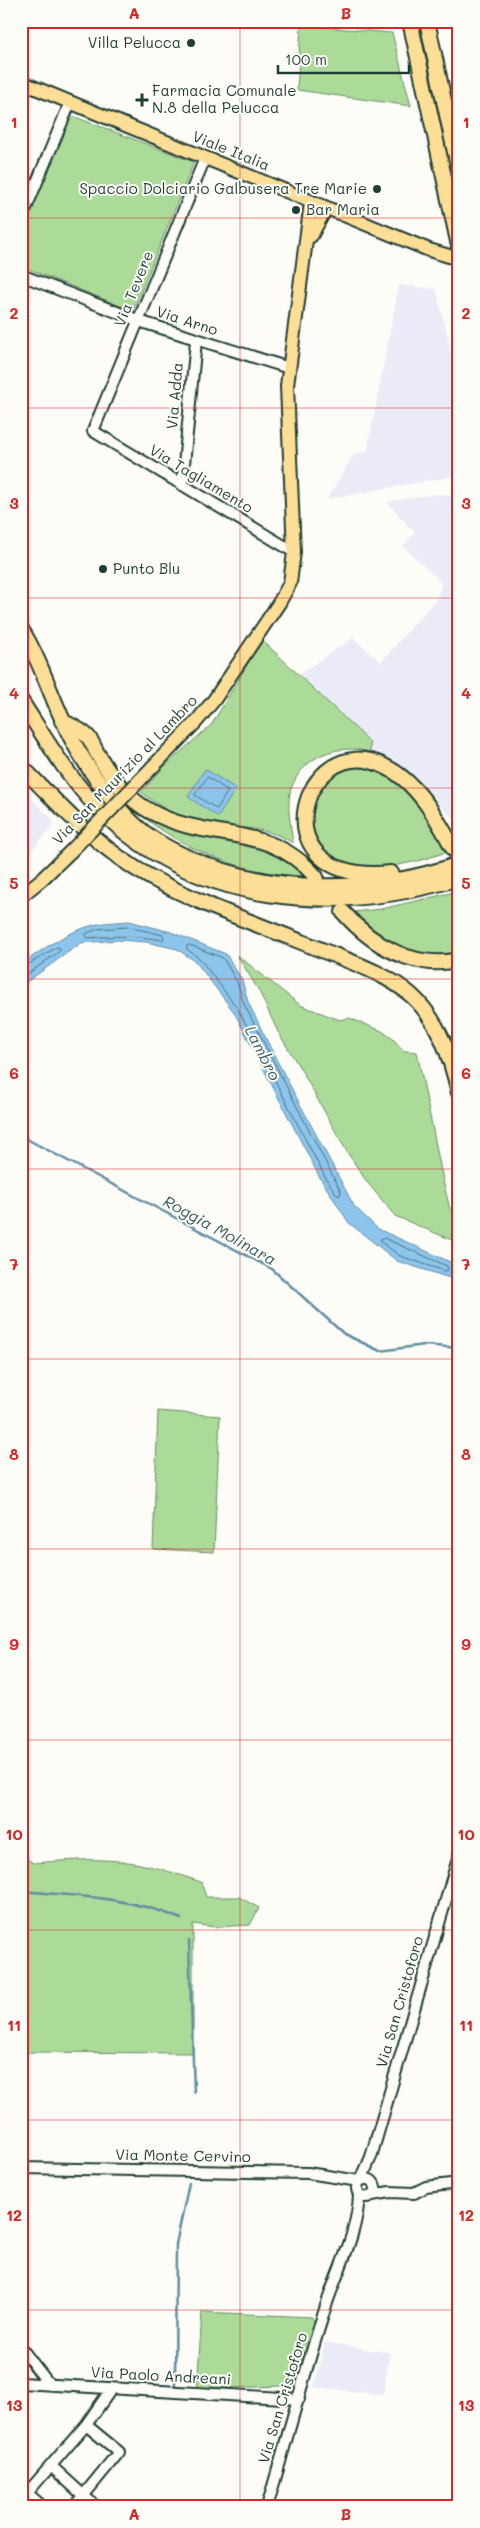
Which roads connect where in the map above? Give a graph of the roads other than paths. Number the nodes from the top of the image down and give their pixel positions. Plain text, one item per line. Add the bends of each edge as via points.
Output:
1 (410, 21) edge
2 (427, 21) edge
3 (21, 82) edge
4 (70, 103) junction
5 (205, 158) junction
6 (459, 170) edge
7 (311, 202) junction
8 (326, 208) junction
9 (21, 220) edge
10 (459, 246) edge
11 (306, 248) junction
12 (459, 259) edge
13 (21, 275) edge
14 (137, 320) junction
15 (196, 340) junction
16 (289, 368) junction
17 (93, 431) joint
18 (182, 485) junction
19 (294, 552) junction
20 (21, 629) edge
21 (21, 701) edge
22 (62, 721) junction
23 (21, 766) edge
24 (454, 850) dead end
25 (459, 864) edge
26 (435, 867) junction
27 (316, 877) dead end
28 (459, 878) edge
29 (21, 896) edge
30 (344, 912) dead end
31 (459, 960) edge
32 (458, 1088) edge
33 (459, 1855) edge
34 (454, 1884) edge
35 (371, 2158) junction
36 (21, 2168) edge
37 (373, 2183) junction
38 (459, 2183) edge
39 (359, 2187) junction
40 (390, 2192) junction
41 (371, 2196) junction
42 (358, 2212) junction
43 (21, 2348) edge
44 (21, 2383) edge
45 (49, 2384) junction
46 (112, 2388) junction
47 (299, 2399) junction
48 (86, 2425) junction
49 (50, 2466) junction
50 (83, 2496) junction
51 (24, 2497) edge
52 (43, 2507) edge
53 (74, 2507) edge
54 (96, 2507) edge
55 (267, 2507) edge

1 - 10 highway
2 - 6 highway
3 - 4 main road, Viale Italia
4 - 5 main road, Viale Italia
4 - 9 street
5 - 7 main road, Viale Italia
5 - 14 street, Via Tevere
7 - 8 main road, Viale Italia
7 - 11 main road
8 - 11 main road
8 - 12 main road, Viale Italia
11 - 16 main road, Via San Maurizio al Lambro
13 - 14 street, Via Arno
14 - 15 street, Via Arno
14 - 17 street, Via Tevere
15 - 16 street, Via Arno
15 - 18 street, Via Adda
16 - 19 main road, Via San Maurizio al Lambro via 287,400
17 - 18 street, Via Tagliamento
18 - 19 street, Via Tagliamento
19 - 29 main road, Via San Maurizio al Lambro, bridge via 292,575 285,592 196,722 70,852
20 - 22 highway via 35,651
21 - 28 highway via 69,772 98,808 139,844 190,873 238,889 272,895 347,900 408,892
22 - 26 highway via 79,752 126,817 175,852 212,867 275,882 328,887 381,883
22 - 27 highway via 87,736 118,784 148,810 182,825 242,834 275,845 290,853
23 - 32 highway via 100,843 133,868 176,890 350,961 400,986 436,1027 450,1057
24 - 26 highway via 430,809 399,775 385,766 371,761 348,762 328,771 316,782 304,811 305,828 318,856 333,867 380,874
25 - 26 highway
30 - 31 highway via 372,941 401,955 430,961
33 - 34 street, Via San Cristoforo
34 - 35 street, Via San Cristoforo
35 - 37 street, Via San Cristoforo
35 - 39 street, Via San Cristoforo
36 - 39 street, Via Monte Cervino via 308,2173 344,2180
37 - 39 street via 368,2179
37 - 40 street
37 - 41 street via 375,2190
38 - 40 street via 426,2187 414,2193
39 - 41 street via 364,2197
39 - 42 street, Via San Cristoforo
40 - 41 street
41 - 42 street, Via San Cristoforo
42 - 47 street, Via San Cristoforo
43 - 45 street
44 - 45 street, Via Paolo Andreani
45 - 46 street, Via Paolo Andreani
46 - 47 street, Via Paolo Andreani
46 - 48 street
47 - 55 street, Via San Cristoforo
48 - 49 street
48 - 50 street via 119,2452
49 - 50 street
49 - 51 street
50 - 53 street
50 - 54 street
51 - 52 street

